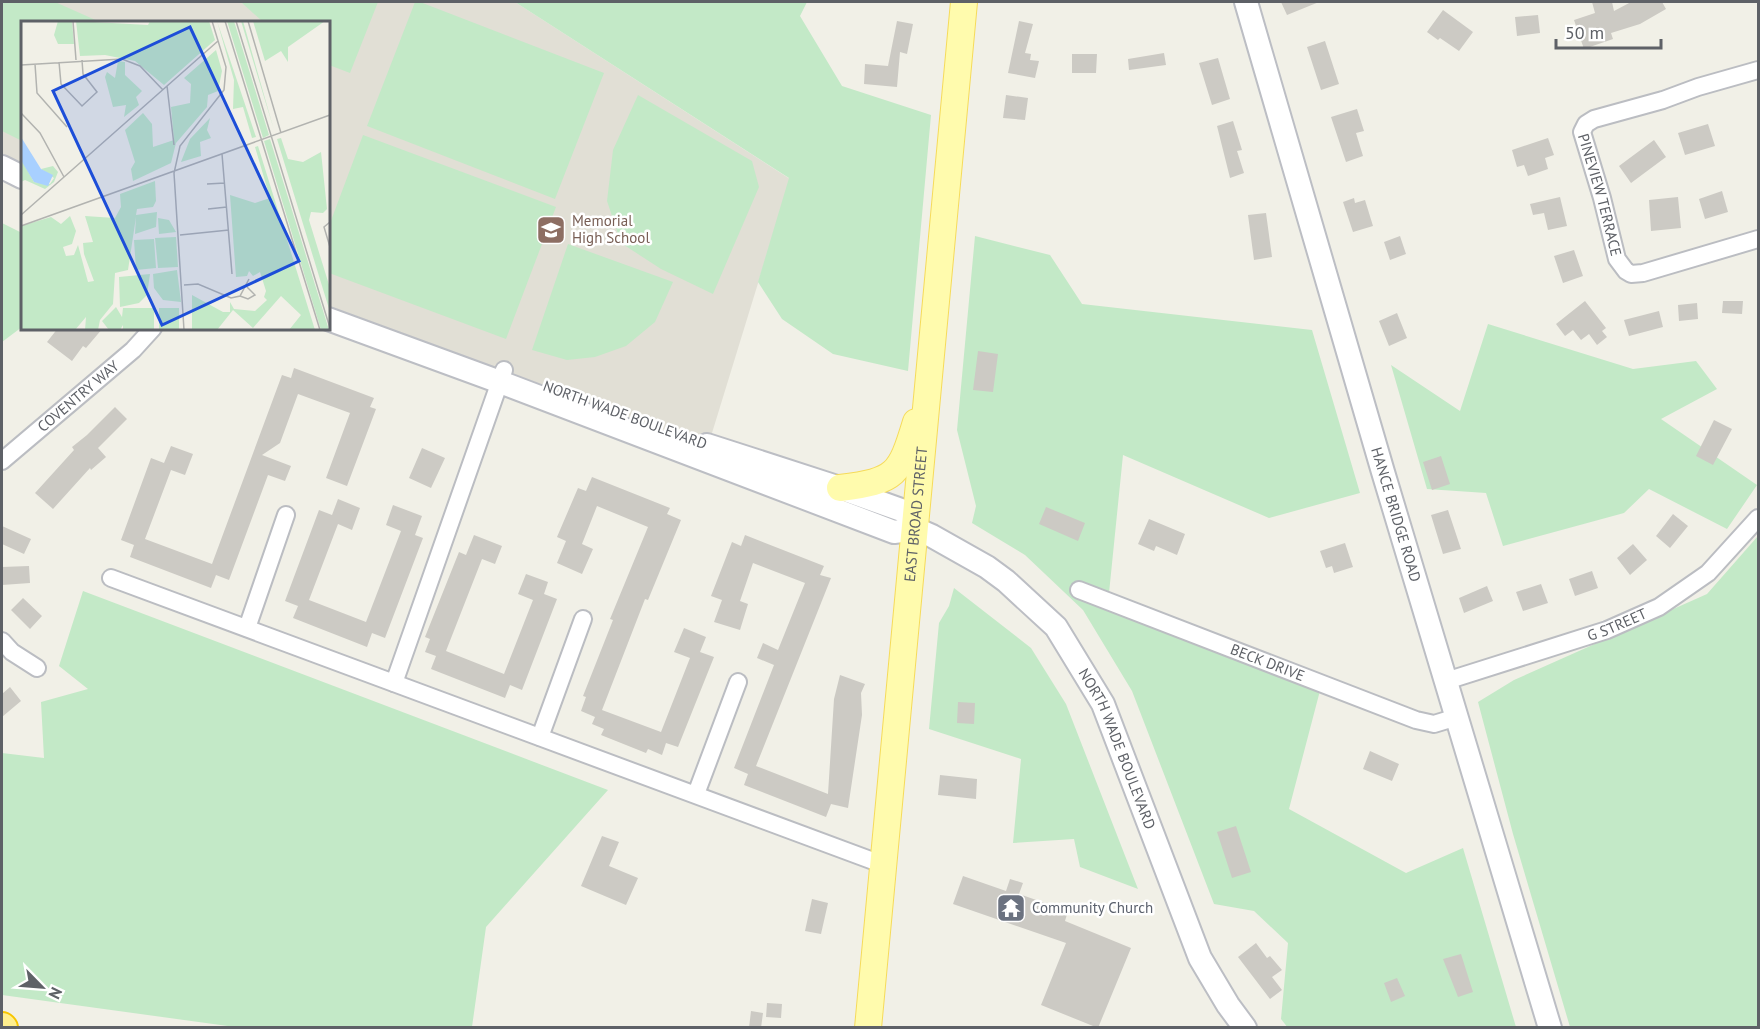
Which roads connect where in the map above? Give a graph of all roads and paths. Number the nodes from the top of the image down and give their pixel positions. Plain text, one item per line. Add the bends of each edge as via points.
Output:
1 (964, 2) edge
2 (1246, 2) edge
3 (1758, 70) edge
4 (2, 167) edge
5 (21, 176) edge
6 (2, 181) edge
7 (21, 190) edge
8 (1758, 238) edge
9 (330, 307) edge
10 (330, 320) edge
11 (151, 330) edge
12 (502, 376) junction
13 (929, 388) junction
14 (2, 461) edge
15 (840, 488) junction
16 (286, 515) dead end
17 (1758, 518) edge
18 (916, 530) junction
19 (111, 578) dead end
20 (1079, 590) dead end
21 (583, 620) dead end
22 (247, 628) junction
23 (2, 641) edge
24 (37, 668) dead end
25 (1446, 681) junction
26 (394, 682) junction
27 (738, 682) dead end
28 (1457, 717) junction
29 (540, 737) junction
30 (696, 794) junction
31 (884, 865) junction
32 (868, 1028) edge
33 (1245, 1028) edge
34 (1550, 1028) edge

1 - 13 main road, EAST BROAD STREET
2 - 25 main road, HANCE BRIDGE ROAD
3 - 8 street, PINEVIEW TERRACE via 1594,118 1582,132 1617,259 1626,271 1643,273
4 - 5 main road
6 - 7 main road
9 - 12 main road, NORTH WADE BOULEVARD
10 - 12 main road, NORTH WADE BOULEVARD
11 - 14 street, COVENTRY WAY via 134,350
12 - 15 main road, NORTH WADE BOULEVARD
12 - 18 main road, NORTH WADE BOULEVARD via 894,532
12 - 26 street
13 - 15 main road via 908,447 893,473 882,481
13 - 18 main road, EAST BROAD STREET
15 - 18 main road, NORTH WADE BOULEVARD via 904,511
16 - 22 street
17 - 25 street, G STREET via 1708,573 1659,607 1606,630
18 - 31 main road, EAST BROAD STREET
18 - 33 main road, NORTH WADE BOULEVARD via 987,567 1056,627 1103,704 1200,958
19 - 22 street
20 - 28 street, BECK DRIVE via 1416,720 1434,724
21 - 29 street
22 - 26 street
23 - 24 street
25 - 28 main road, HANCE BRIDGE ROAD
26 - 29 street
27 - 30 street
28 - 34 main road, HANCE BRIDGE ROAD
29 - 30 street
30 - 31 street
31 - 32 main road, EAST BROAD STREET

